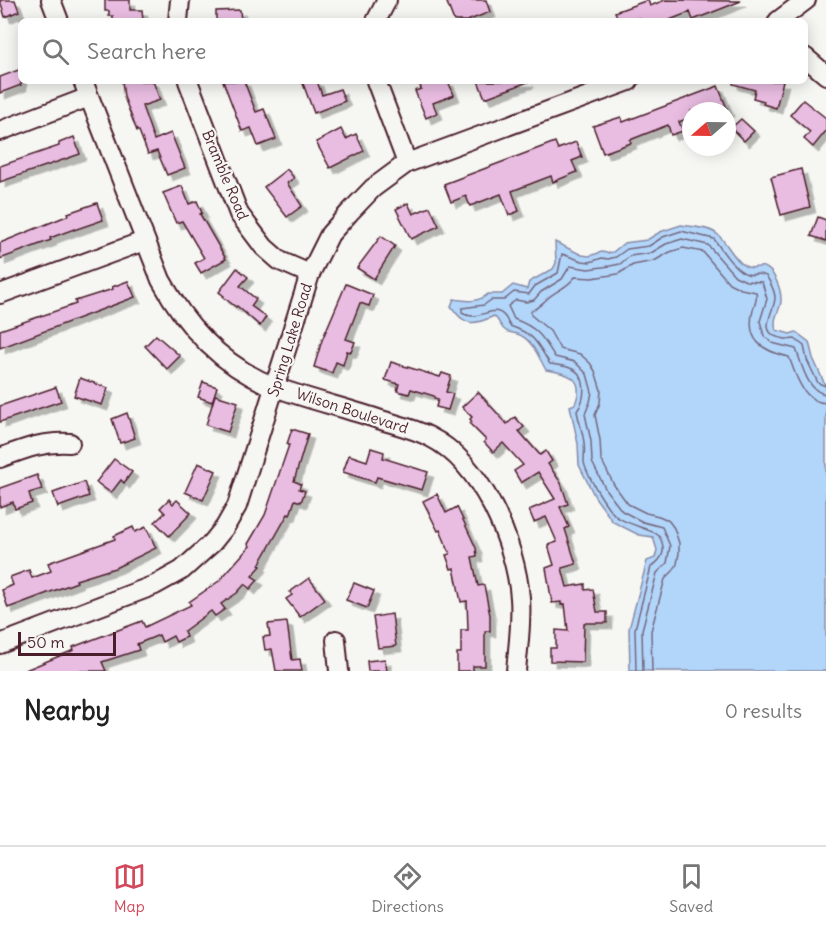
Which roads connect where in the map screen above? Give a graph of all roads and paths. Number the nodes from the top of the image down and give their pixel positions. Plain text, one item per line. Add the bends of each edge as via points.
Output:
1 (51, 0) edge
2 (180, 0) edge
3 (387, 0) edge
4 (806, 0) edge
5 (58, 18) edge
6 (178, 18) edge
7 (378, 18) edge
8 (782, 18) edge
9 (808, 60) edge
10 (826, 75) edge
11 (189, 84) edge
12 (377, 84) edge
13 (621, 84) edge
14 (86, 89) edge
15 (0, 131) edge
16 (407, 163) junction
17 (144, 241) junction
18 (310, 274) junction
19 (0, 294) edge
20 (276, 387) junction
21 (70, 443) dead end
22 (0, 458) edge
23 (336, 640) dead end
24 (0, 644) edge
25 (339, 671) edge
26 (516, 671) edge

1 - 5 street
2 - 6 street
3 - 7 street
4 - 8 street
9 - 10 street
11 - 18 street, Bramble Road via 239,214 280,261
12 - 16 street
13 - 16 street, Spring Lake Road
14 - 15 street
14 - 17 street, Wilson Boulevard
16 - 18 street, Spring Lake Road via 373,188 336,227
17 - 19 street
17 - 20 street, Wilson Boulevard via 173,303 198,336 230,363
18 - 20 street, Spring Lake Road
20 - 24 street, Spring Lake Road via 237,506 212,543 182,570 155,585
20 - 26 street, Wilson Boulevard via 431,437 468,469 491,503 512,555 520,602
21 - 22 street via 34,445
23 - 25 street

